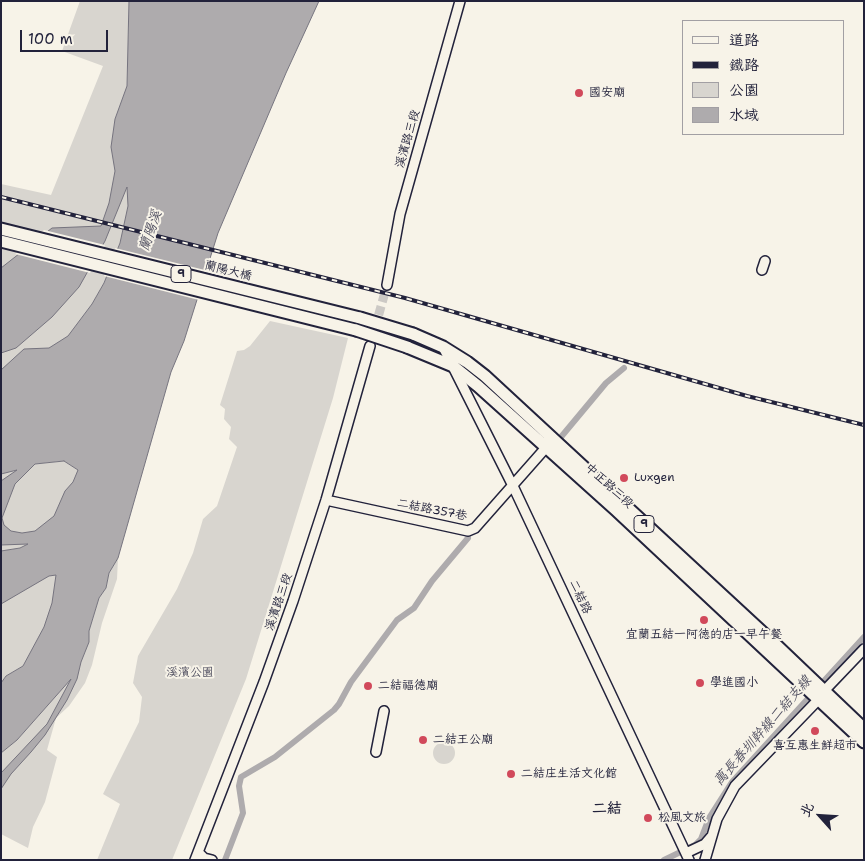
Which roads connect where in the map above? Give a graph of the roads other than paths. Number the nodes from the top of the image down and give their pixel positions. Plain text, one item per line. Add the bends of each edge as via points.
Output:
1 (460, 1) edge
2 (1, 229) edge
3 (1, 241) edge
4 (387, 285) tunnel mouth
5 (360, 318) joint
6 (356, 330) joint
7 (370, 346) dead end
8 (443, 347) junction
9 (453, 366) junction
10 (550, 444) junction
11 (513, 486) junction
12 (326, 500) junction
13 (864, 649) edge
14 (821, 695) junction
15 (384, 711) dead end
16 (864, 729) edge
17 (864, 742) edge
18 (376, 752) dead end
19 (711, 836) junction
20 (686, 852) edge
21 (196, 856) edge
22 (212, 860) edge
23 (705, 860) edge

1 - 4 street, 溪濱路三段 via 400,214
2 - 5 main road, 蘭陽大橋 / 9
3 - 6 main road, 蘭陽大橋 / 9
5 - 8 main road, 中正路三段 / 9, bridge
6 - 9 main road, 中正路三段 / 9, bridge
7 - 12 street, 溪濱路三段
8 - 9 street, 二結路
8 - 10 main road, 中正路三段 / 9 via 485,376
9 - 10 main road, 中正路三段 / 9
9 - 11 street, 二結路
10 - 11 street, 二結路357巷
10 - 14 main road, 中正路三段 / 9
11 - 12 street, 二結路357巷 via 476,531
11 - 20 street, 二結路
12 - 21 street, 溪濱路三段 via 264,682
13 - 14 street
14 - 16 main road, 中正路三段 / 9
14 - 17 main road, 中正路三段 / 9
14 - 19 street via 735,786
15 - 18 street
19 - 20 street via 705,844
19 - 23 street
21 - 22 street

